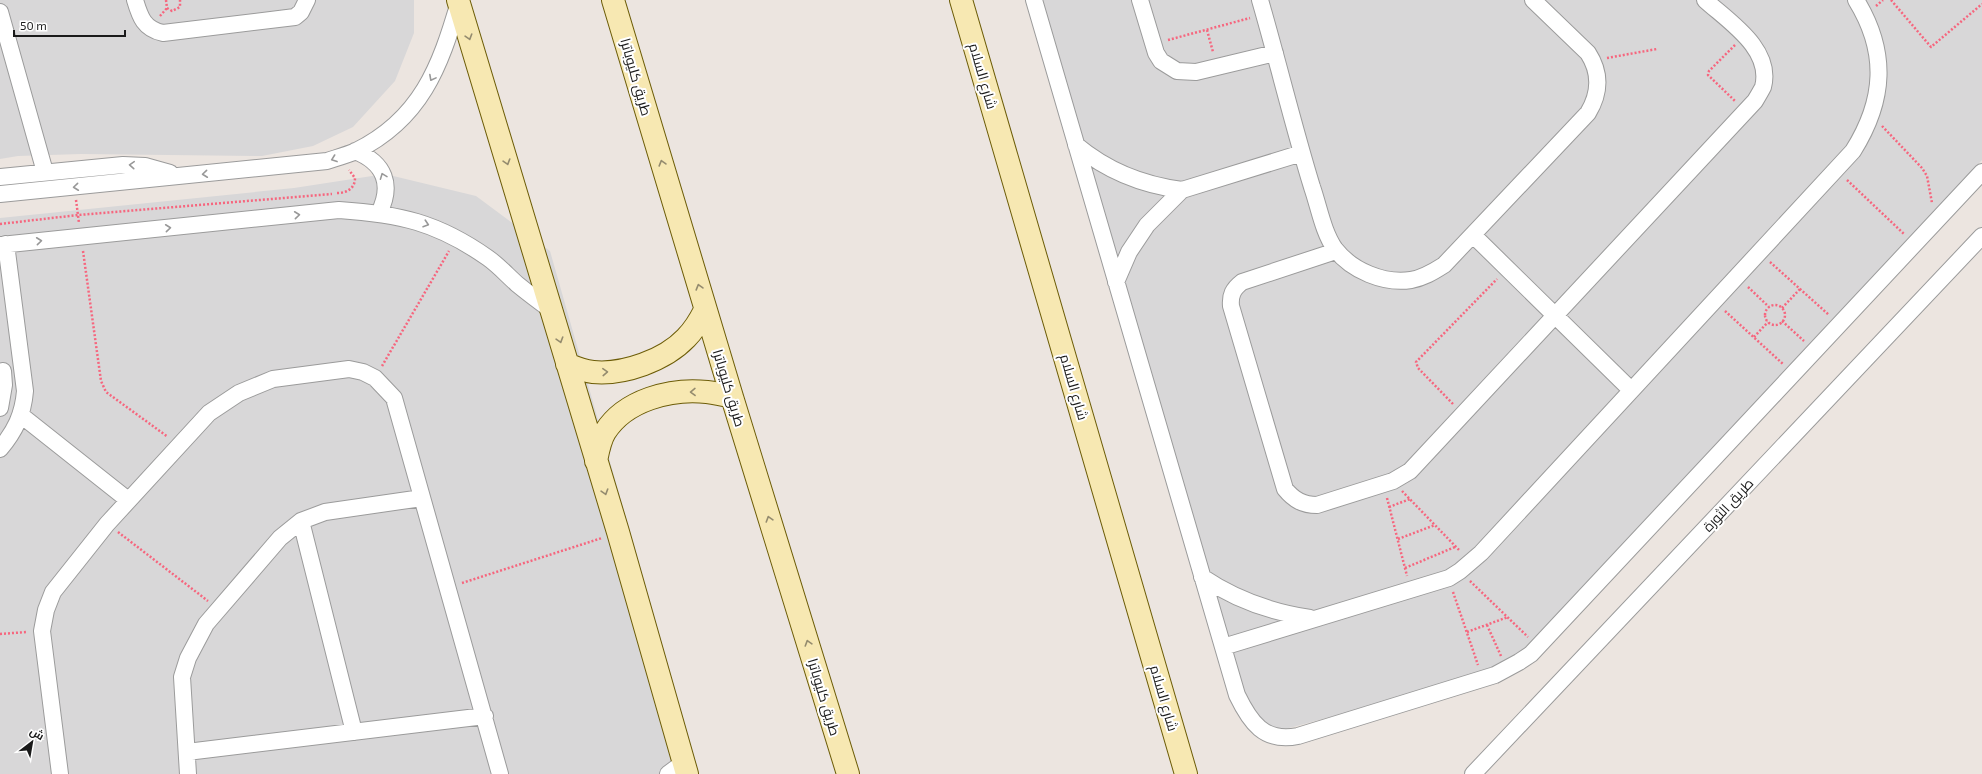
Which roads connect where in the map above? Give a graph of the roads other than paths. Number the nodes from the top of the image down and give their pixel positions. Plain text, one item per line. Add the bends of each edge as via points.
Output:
1 (135, 0) edge
2 (307, 0) edge
3 (614, 0) edge
4 (961, 0) edge
5 (1034, 0) edge
6 (1140, 0) edge
7 (1533, 0) edge
8 (1705, 0) edge
9 (1856, 0) edge
10 (459, 1) edge
11 (1262, 7) edge
12 (0, 12) edge
13 (1275, 53) junction
14 (1076, 145) junction
15 (355, 151) junction
16 (1302, 153) junction
17 (45, 172) junction
18 (1982, 172) edge
19 (184, 176) junction
20 (0, 177) edge
21 (1182, 190) junction
22 (0, 194) edge
23 (378, 213) junction
24 (1473, 235) junction
25 (1982, 236) edge
26 (3, 245) edge
27 (1336, 251) junction
28 (1116, 282) junction
29 (551, 310) junction
30 (705, 310) junction
31 (1555, 316) junction
32 (567, 364) junction
33 (3, 371) dead end
34 (1631, 390) junction
35 (732, 397) junction
36 (0, 408) edge
37 (22, 416) junction
38 (0, 449) edge
39 (596, 461) junction
40 (422, 498) junction
41 (128, 500) junction
42 (301, 522) junction
43 (1202, 576) junction
44 (1314, 619) junction
45 (1223, 647) junction
46 (485, 716) junction
47 (354, 732) junction
48 (187, 752) junction
49 (679, 770) edge
50 (60, 774) edge
51 (188, 774) edge
52 (500, 774) edge
53 (848, 774) edge
54 (1186, 774) edge
55 (1473, 774) edge

1 - 2 street via 142,21 155,32 163,33 295,17
30 -> 3 main road, طريق كليوباترا
4 - 54 main road, شارع السلام
5 - 14 street
6 - 13 street via 1153,44 1161,61 1177,71 1196,72
7 - 24 street via 1593,60 1597,70 1598,87 1594,104 1588,114
8 - 31 street via 1752,43 1760,56 1764,71 1762,86 1755,101
9 - 34 street via 1873,33 1878,52 1877,97 1872,116 1863,134 1853,151
10 -> 15 street via 446,47 432,79 416,103 386,133
10 -> 29 main road
11 - 13 street
12 - 17 street
13 - 16 street
14 - 21 street via 1118,173 1149,184
14 - 28 street
15 -> 19 street via 327,161
23 -> 15 street via 384,201 384,176 377,164
16 - 21 street
16 - 27 street via 1329,239
19 -> 17 street via 145,166 123,165
17 - 20 street
18 - 45 street via 1539,647 1507,670 1287,738 1266,733 1257,726 1242,706
19 -> 22 street via 73,197
21 - 28 street via 1144,229 1129,252
26 -> 23 street via 338,210
23 -> 29 street via 425,224 457,238 489,258
24 - 27 street via 1444,266 1428,275 1411,280 1394,281 1361,271
24 - 31 street
25 - 55 street, طريق الثورة
26 - 37 street via 25,379 26,392
27 - 31 street via 1242,282 1232,292 1231,306 1282,480 1291,496 1308,505 1317,505 1388,482 1410,471
28 - 43 street
29 -> 32 main road
32 -> 30 main road via 581,370 611,372 657,358 686,339
30 - 35 main road, طريق كليوباترا
31 - 34 street
32 - 39 main road
33 - 36 street via 4,385
34 - 44 street via 1460,571
35 -> 39 main road via 707,392 680,392 637,403 625,411 605,432
53 -> 35 main road, طريق كليوباترا
37 - 38 street
37 - 41 street
39 -> 49 main road via 618,532
40 - 41 street via 394,398 375,378 349,369 273,379 239,393 209,413
40 - 42 street via 325,512
40 - 46 street
41 - 50 street via 53,592 46,610 42,631
42 - 47 street
42 - 48 street via 280,538 219,609 196,641 182,678
43 - 44 street via 1228,593 1255,605 1284,614
43 - 45 street
44 - 45 street
46 - 47 street
46 - 52 street
47 - 48 street
48 - 51 street

